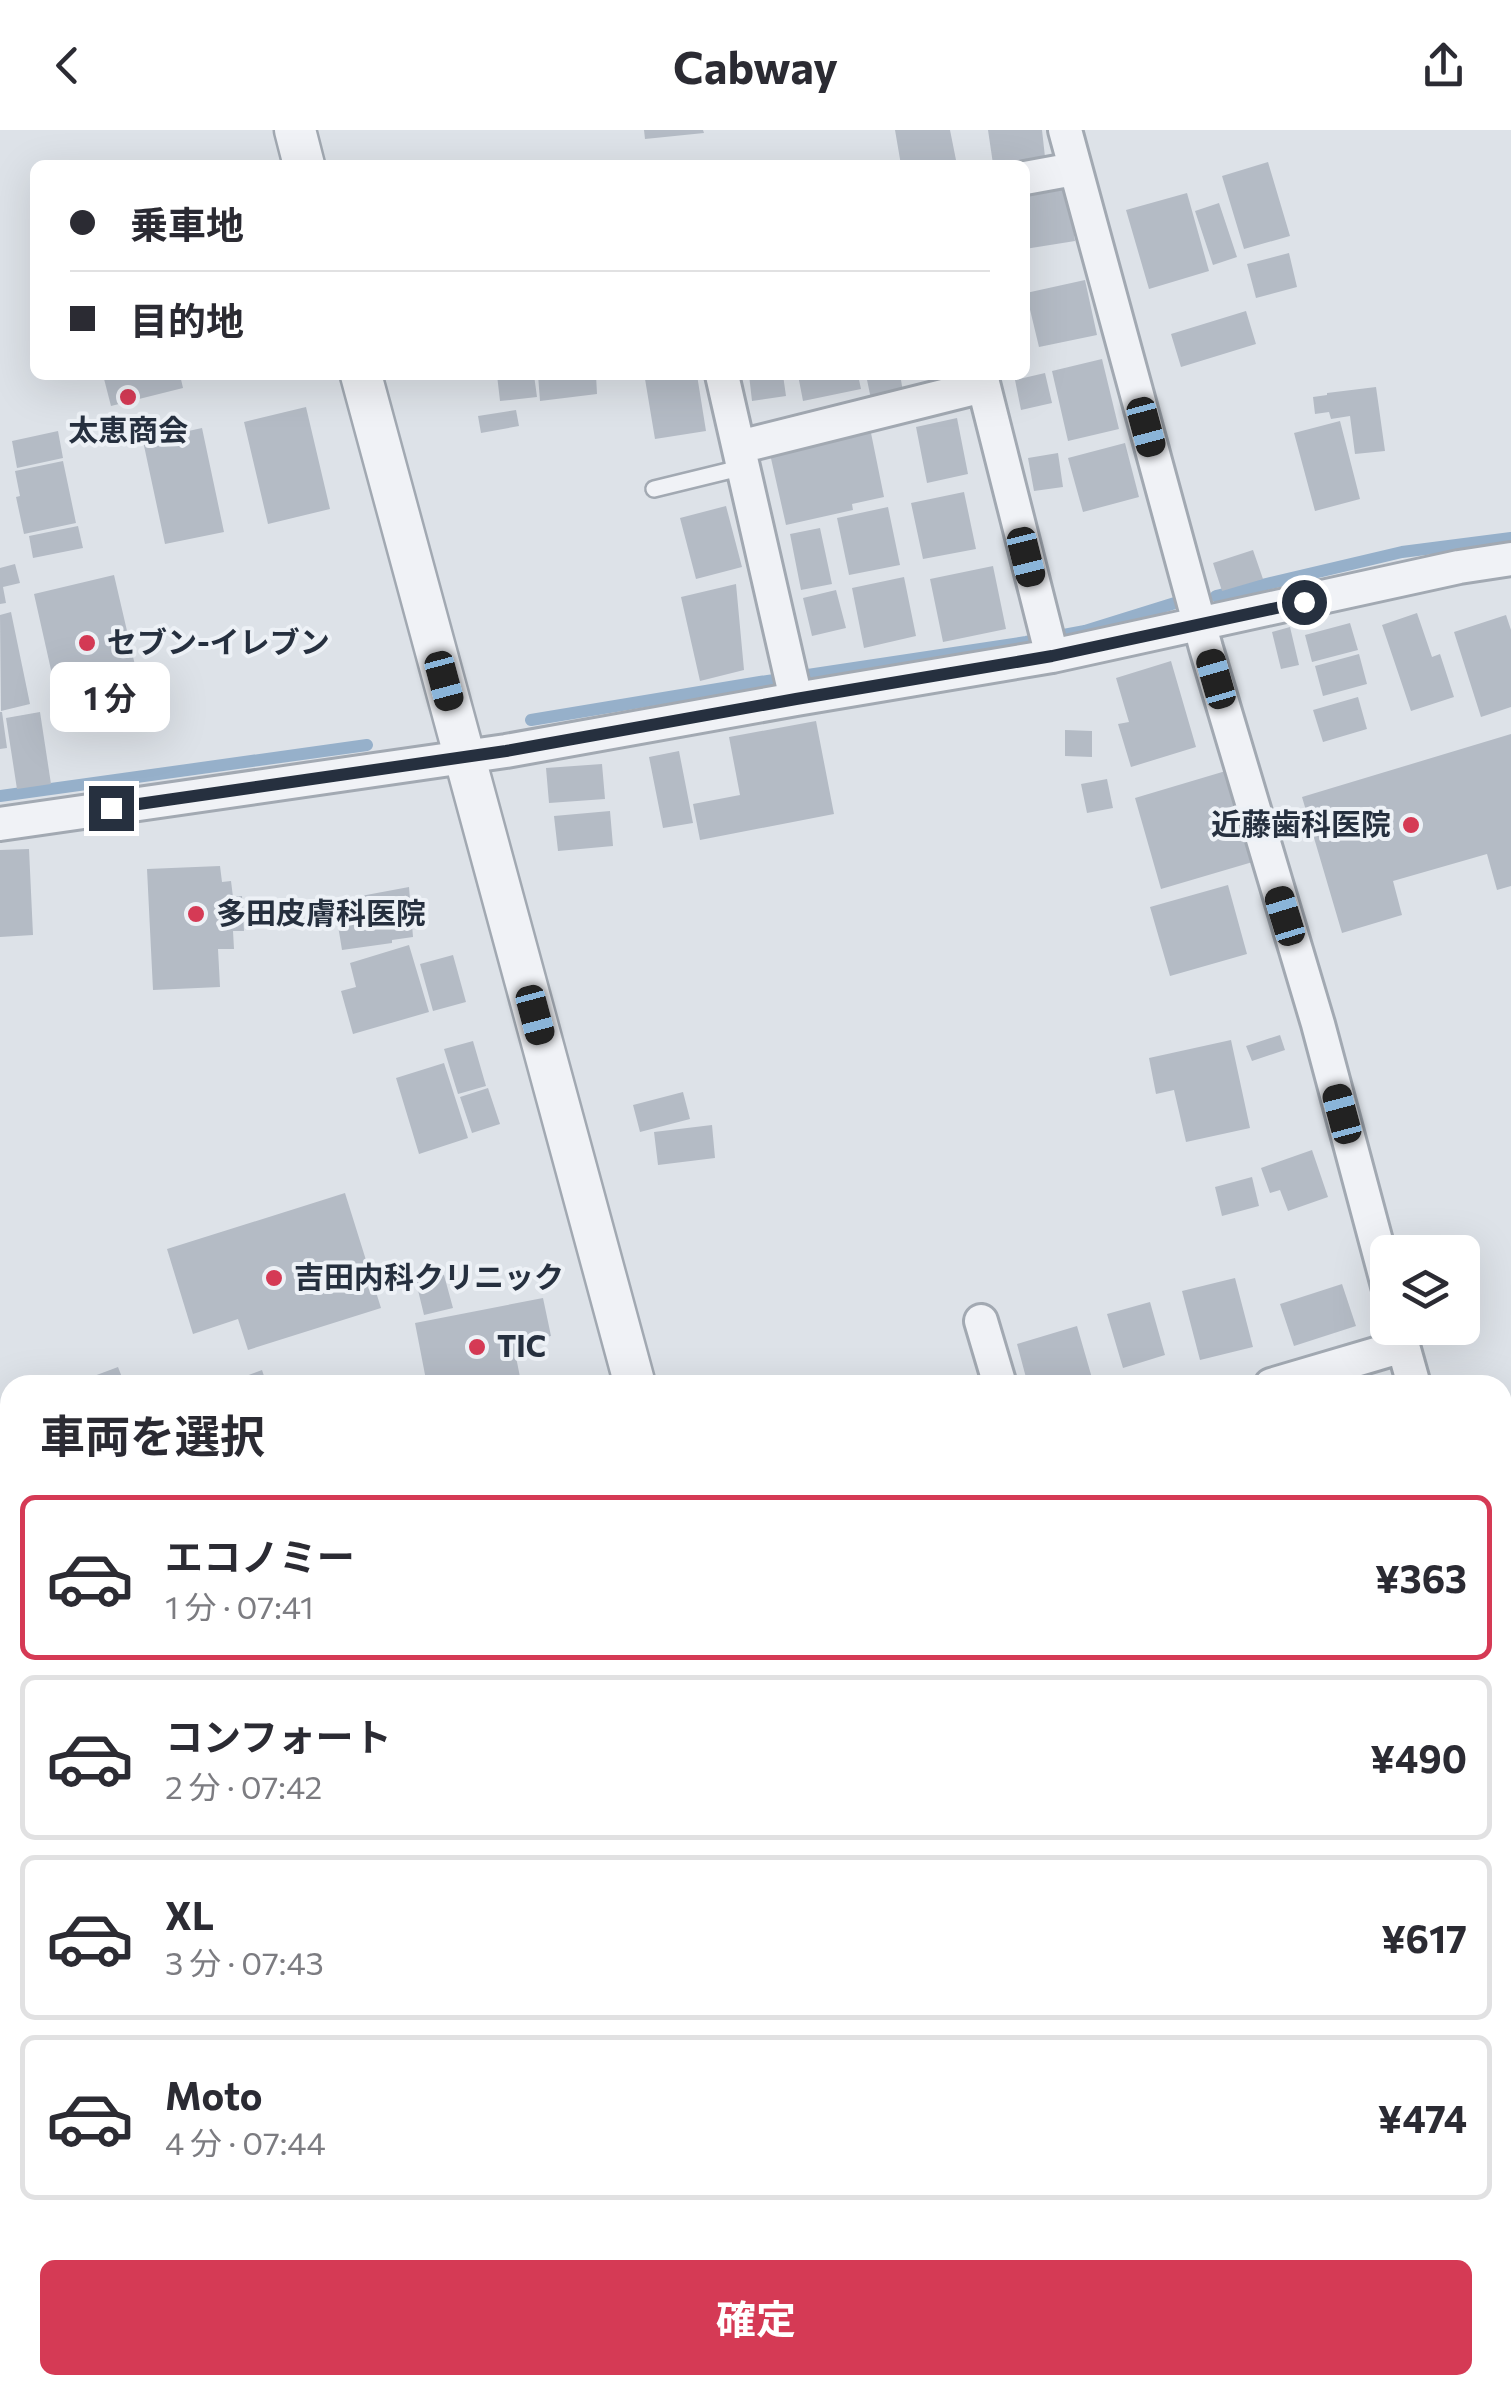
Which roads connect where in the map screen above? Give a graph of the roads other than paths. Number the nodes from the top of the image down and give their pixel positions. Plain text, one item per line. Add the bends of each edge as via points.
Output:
1 (295, 130) edge
2 (1065, 130) edge
3 (303, 160) edge
4 (1074, 169) junction
5 (1030, 177) edge
6 (362, 380) edge
7 (723, 380) edge
8 (982, 380) edge
9 (741, 457) junction
10 (654, 490) dead end
11 (1511, 559) edge
12 (1200, 624) junction
13 (1049, 644) junction
14 (793, 684) junction
15 (465, 758) junction
16 (0, 824) edge
17 (1374, 1235) edge
18 (981, 1321) dead end
19 (1379, 1345) edge
20 (1403, 1345) edge
21 (632, 1375) edge
22 (997, 1375) edge
23 (1298, 1375) edge
24 (1411, 1375) edge

1 - 3 street
2 - 4 street
4 - 5 street
4 - 12 street
6 - 15 street
7 - 9 street
8 - 9 street
8 - 13 street
9 - 10 lane
9 - 14 street
11 - 12 street
12 - 13 street
12 - 17 street
13 - 14 street
14 - 15 street
15 - 16 street
15 - 21 street
18 - 22 street
19 - 23 street
20 - 24 street

